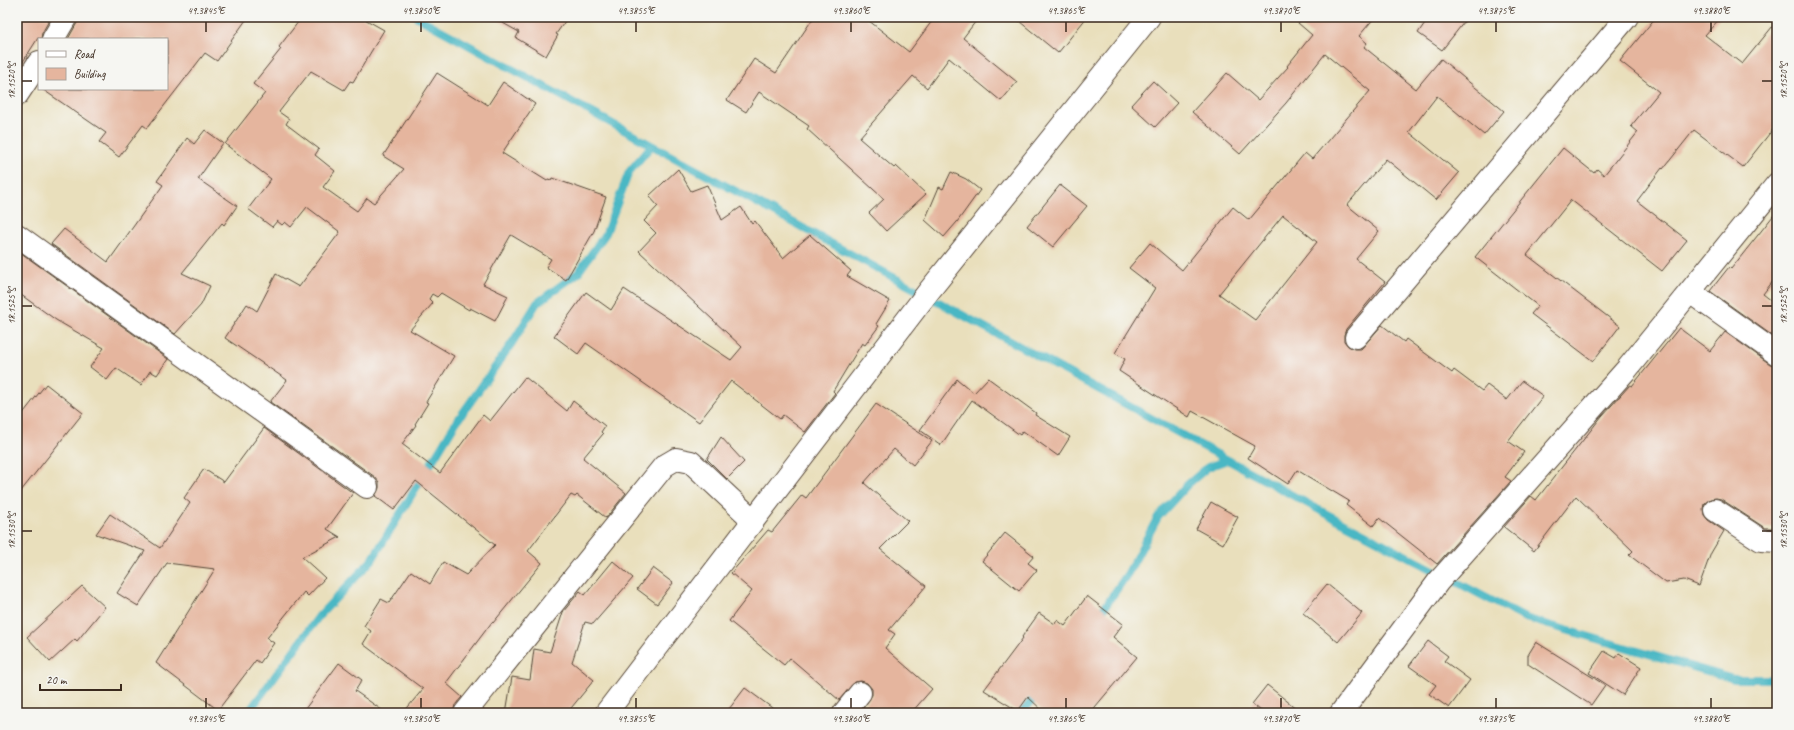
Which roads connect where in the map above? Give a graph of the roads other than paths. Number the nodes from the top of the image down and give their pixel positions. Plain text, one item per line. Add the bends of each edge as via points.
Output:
1 (66, 17) edge
2 (1150, 17) edge
3 (1627, 17) edge
4 (54, 38) edge
5 (38, 64) edge
6 (17, 95) edge
7 (1777, 184) edge
8 (17, 235) edge
9 (1690, 292) junction
10 (1356, 336) dead end
11 (1777, 354) edge
12 (367, 487) dead end
13 (1715, 510) dead end
14 (753, 520) junction
15 (1777, 541) edge
16 (860, 693) dead end
17 (465, 713) edge
18 (606, 713) edge
19 (844, 713) edge
20 (1341, 713) edge

1 - 4 street
2 - 14 street via 930,291
3 - 10 street
5 - 6 street
7 - 9 street
8 - 12 street
9 - 11 street
9 - 20 street via 1627,369 1438,582
13 - 15 street via 1761,540
14 - 17 street via 691,462 676,459 671,461 664,466
14 - 18 street
16 - 19 street

